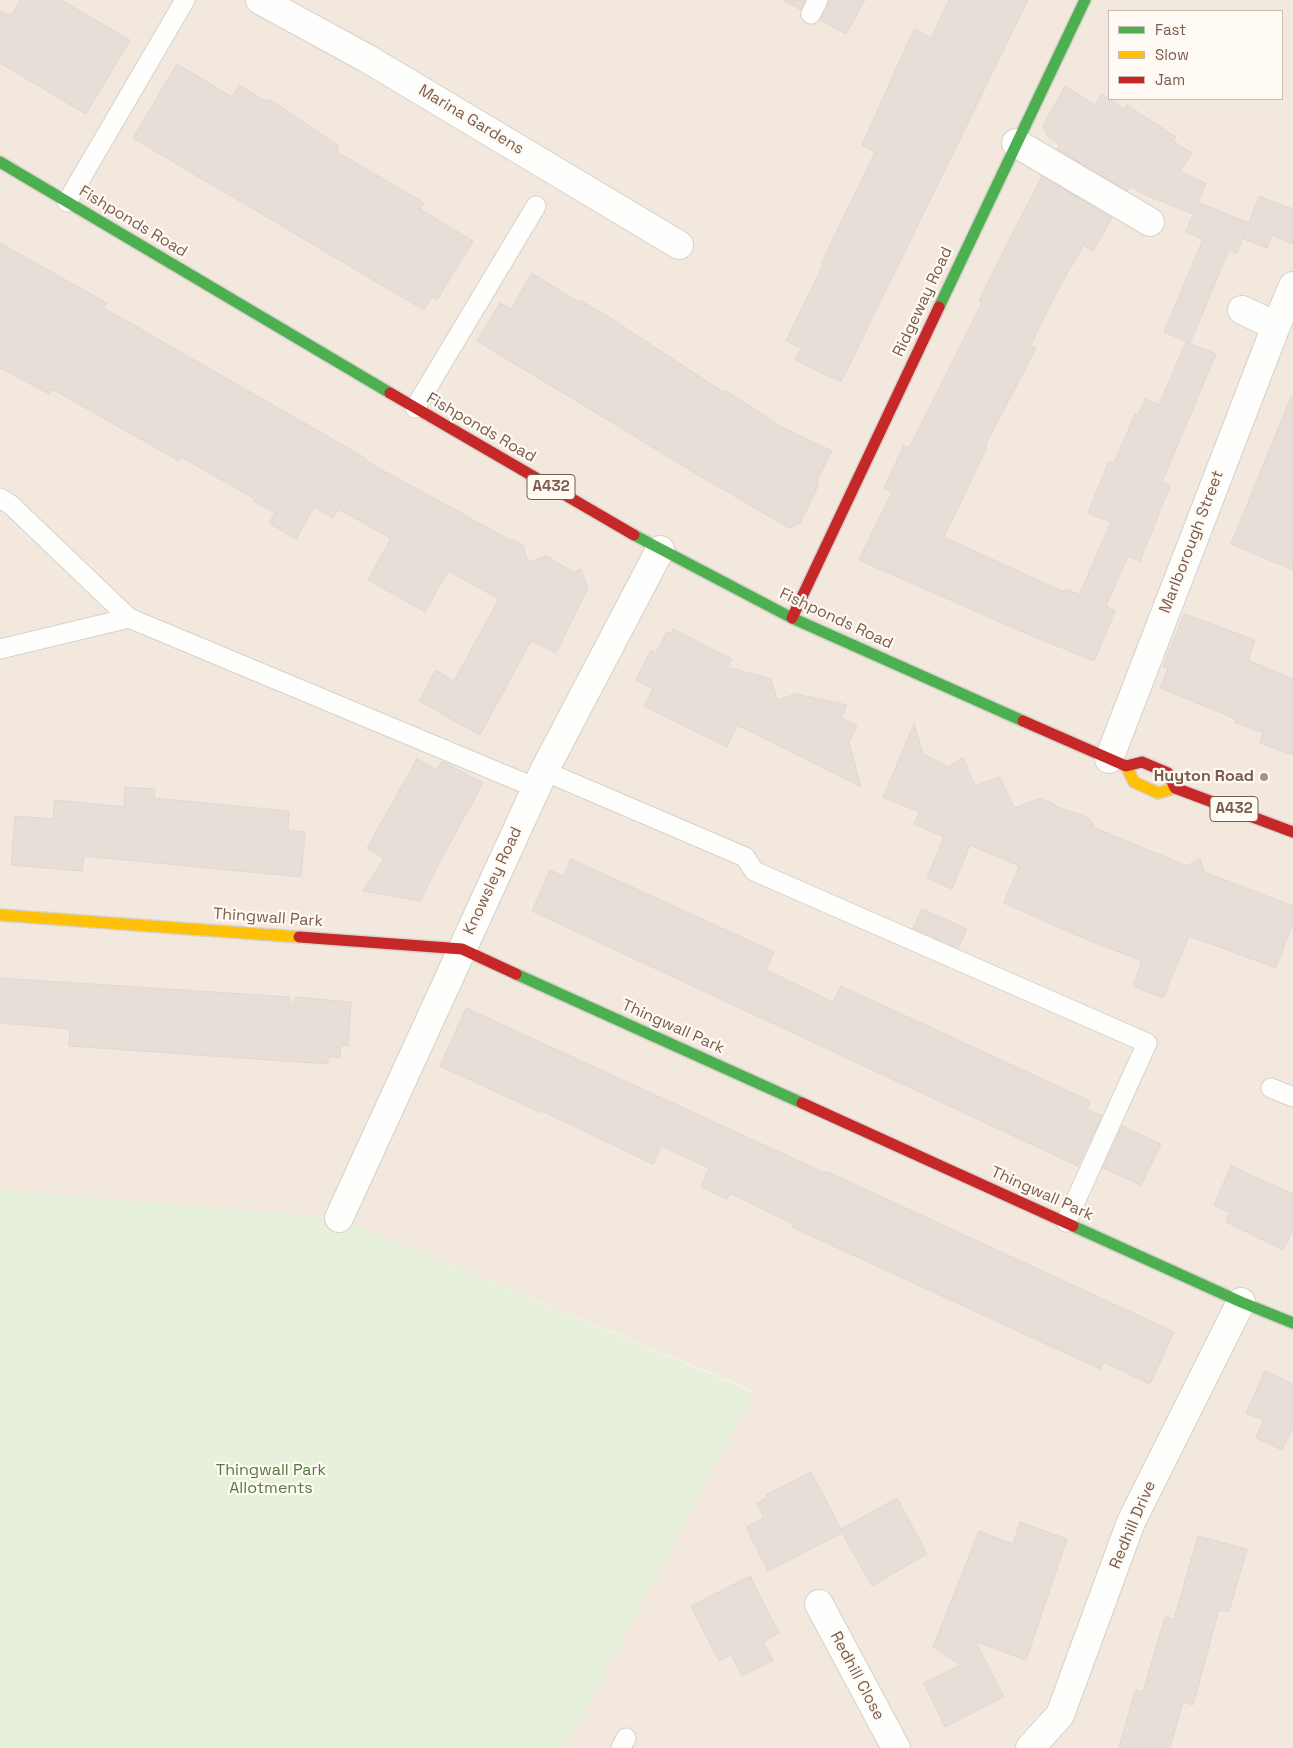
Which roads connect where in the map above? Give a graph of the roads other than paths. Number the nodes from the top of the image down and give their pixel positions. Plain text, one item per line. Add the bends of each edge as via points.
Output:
1 (185, 0) edge
2 (260, 0) edge
3 (1085, 0) edge
4 (1016, 143) junction
5 (0, 162) edge
6 (67, 202) junction
7 (536, 206) dead end
8 (1150, 222) dead end
9 (679, 245) dead end
10 (1293, 286) edge
11 (1242, 310) dead end
12 (1276, 326) junction
13 (415, 408) junction
14 (0, 498) edge
15 (660, 550) junction
16 (130, 618) junction
17 (792, 618) junction
18 (0, 650) edge
19 (1117, 762) junction
20 (540, 780) junction
21 (1175, 788) junction
22 (1293, 832) edge
23 (0, 915) edge
24 (462, 949) junction
25 (1272, 1088) dead end
26 (1293, 1097) edge
27 (339, 1218) dead end
28 (1066, 1222) junction
29 (1241, 1302) junction
30 (1293, 1323) edge
31 (820, 1604) dead end
32 (896, 1748) edge
33 (1030, 1748) edge

1 - 6 lane
2 - 9 street, Marina Gardens via 376,64
3 - 4 street, Ridgeway Road
4 - 8 street
4 - 17 street, Ridgeway Road
5 - 6 street, Fishponds Road / A432
6 - 13 street, Fishponds Road / A432
7 - 13 lane
10 - 12 street, Marlborough Street
11 - 12 street
12 - 19 street, Marlborough Street
13 - 15 street, Fishponds Road / A432
14 - 16 lane
15 - 17 street, Fishponds Road / A432
15 - 20 street, Knowsley Road
16 - 18 lane
16 - 20 lane
17 - 19 street, Fishponds Road / A432
19 - 21 street, Fishponds Road / A432 via 1142,762 1168,773
19 - 21 street, Fishponds Road / A432 via 1134,782 1158,793
20 - 24 street, Knowsley Road
20 - 28 lane via 744,857 754,871 1148,1044
21 - 22 street, Fishponds Road / A432
23 - 24 street, Thingwall Park
24 - 27 street, Knowsley Road
24 - 28 street, Thingwall Park
25 - 26 lane
28 - 29 street, Thingwall Park
29 - 30 street, Thingwall Park
29 - 33 street, Redhill Drive via 1131,1522 1060,1715
31 - 32 street, Redhill Close

